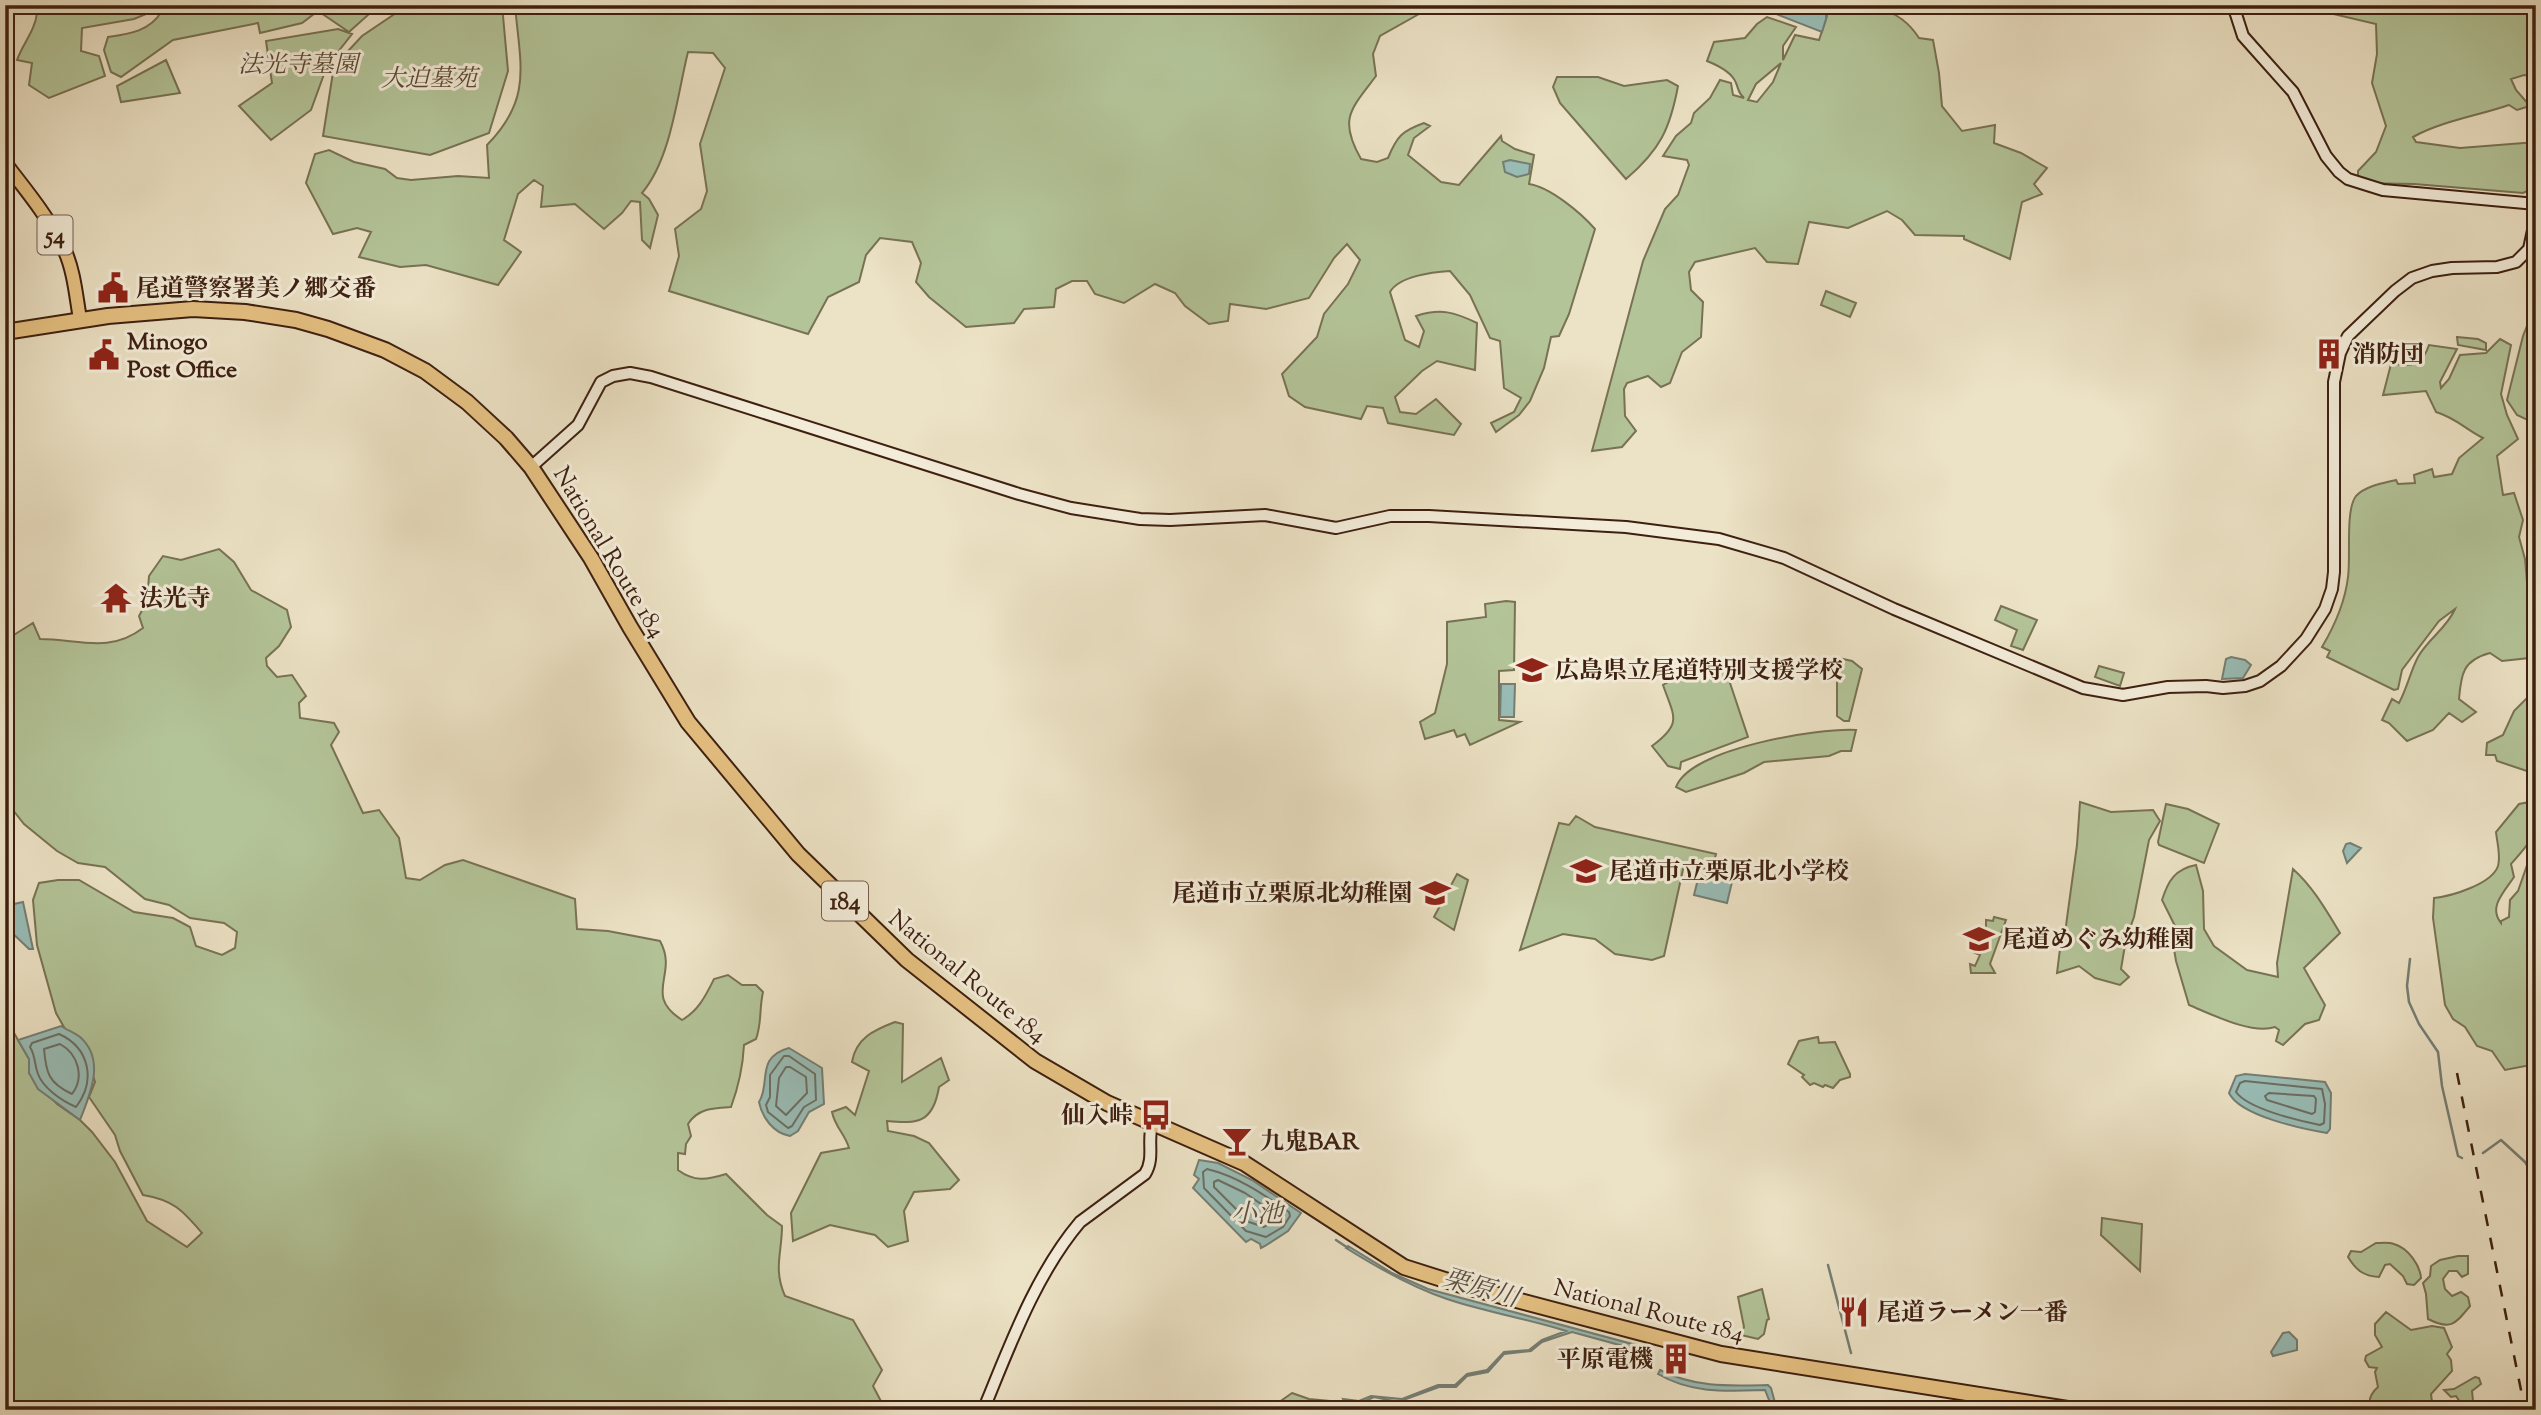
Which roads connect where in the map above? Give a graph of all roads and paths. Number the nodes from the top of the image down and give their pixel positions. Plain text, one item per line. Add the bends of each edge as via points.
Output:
1 (2233, 5) edge
2 (5, 163) edge
3 (2536, 204) edge
4 (2536, 216) edge
5 (80, 319) junction
6 (5, 332) edge
7 (531, 467) junction
8 (1152, 1125) junction
9 (987, 1401) dead end
10 (2074, 1410) edge

1 - 3 street via 2243,36 2293,92 2326,156 2348,178 2395,192
2 - 5 main road, 54 via 64,249
4 - 7 street via 2529,249 2516,262 2452,268 2412,278 2348,337 2334,382 2332,589 2319,622 2290,658 2260,681 2245,686 2168,687 2123,695 2083,688 1784,558 1707,538 1615,526 1429,516 1390,516 1336,528 1265,515 1170,520 1082,510 630,373 601,382 578,425
5 - 6 highway, National Route 184 / 184
5 - 7 highway, National Route 184 / 184 via 193,309 245,312 328,329 425,371 467,402
7 - 8 highway, National Route 184 / 184 via 592,558 688,722 798,854 907,960 1035,1061
8 - 9 street via 1152,1153 1145,1174 1080,1222 1059,1251
8 - 10 highway, National Route 184 / 184 via 1244,1163 1404,1267 1432,1278 1721,1354

